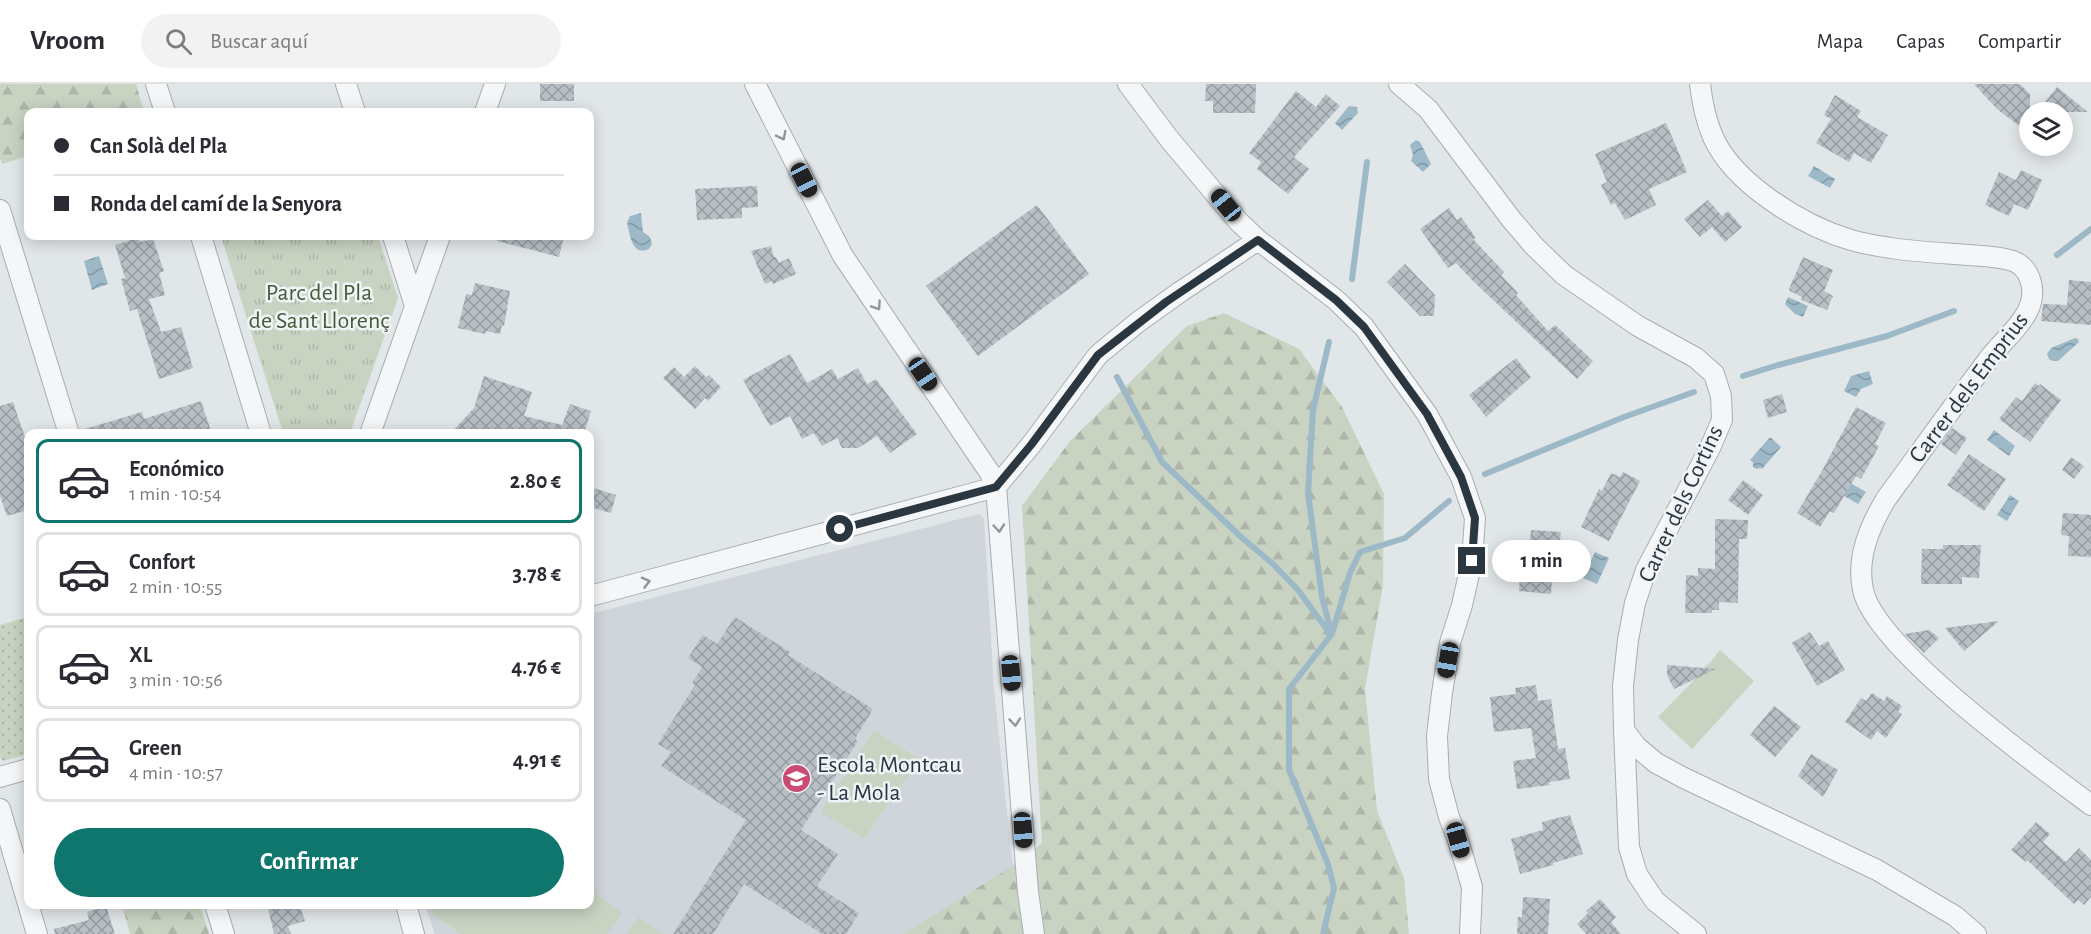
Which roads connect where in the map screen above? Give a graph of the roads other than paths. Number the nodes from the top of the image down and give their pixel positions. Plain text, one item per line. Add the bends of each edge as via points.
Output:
1 (156, 84) edge
2 (346, 84) edge
3 (495, 84) edge
4 (755, 84) edge
5 (1128, 84) edge
6 (1399, 84) edge
7 (1700, 84) edge
8 (164, 108) edge
9 (354, 108) edge
10 (486, 108) edge
11 (0, 210) edge
12 (202, 240) edge
13 (394, 240) edge
14 (439, 240) edge
15 (1258, 240) junction
16 (415, 306) junction
17 (67, 429) edge
18 (259, 429) edge
19 (372, 429) edge
20 (996, 487) junction
21 (594, 595) edge
22 (1624, 730) junction
23 (24, 770) edge
24 (0, 777) edge
25 (2091, 805) edge
26 (0, 809) edge
27 (24, 890) edge
28 (30, 909) edge
29 (216, 909) edge
30 (406, 909) edge
31 (37, 934) edge
32 (224, 934) edge
33 (414, 934) edge
34 (1034, 934) edge
35 (1470, 934) edge
36 (1696, 934) edge
37 (1976, 934) edge

1 - 8 street
2 - 9 street
3 - 10 street
4 -> 20 street via 843,256
5 - 15 street via 1170,140
6 - 22 street, Carrer dels Cortins via 1428,109 1511,219 1564,275 1638,326 1696,358 1714,374 1721,396 1722,420 1646,570 1635,603 1623,686
7 - 25 street, Carrer dels Emprius via 1713,137 1727,159 1767,199 1851,240 1892,248 1989,256 2015,262 2025,269 2033,291 2031,305 1989,357 1876,516 1864,544 1863,590 1877,619 1924,670
11 - 17 street
12 - 18 street
13 - 16 street
14 - 16 street
15 - 20 street via 1138,322 1098,355
15 - 35 street via 1336,300 1364,327 1427,414 1461,477 1475,518 1472,561 1450,643 1437,736 1439,779 1472,887
16 - 19 street
21 -> 20 street
20 -> 34 street
22 - 36 street, Carrer dels Cortins via 1629,848 1637,874 1655,901
22 - 37 street via 1656,763 1877,870 1955,916
23 - 24 street
26 - 27 street
28 - 31 street
29 - 32 street
30 - 33 street

